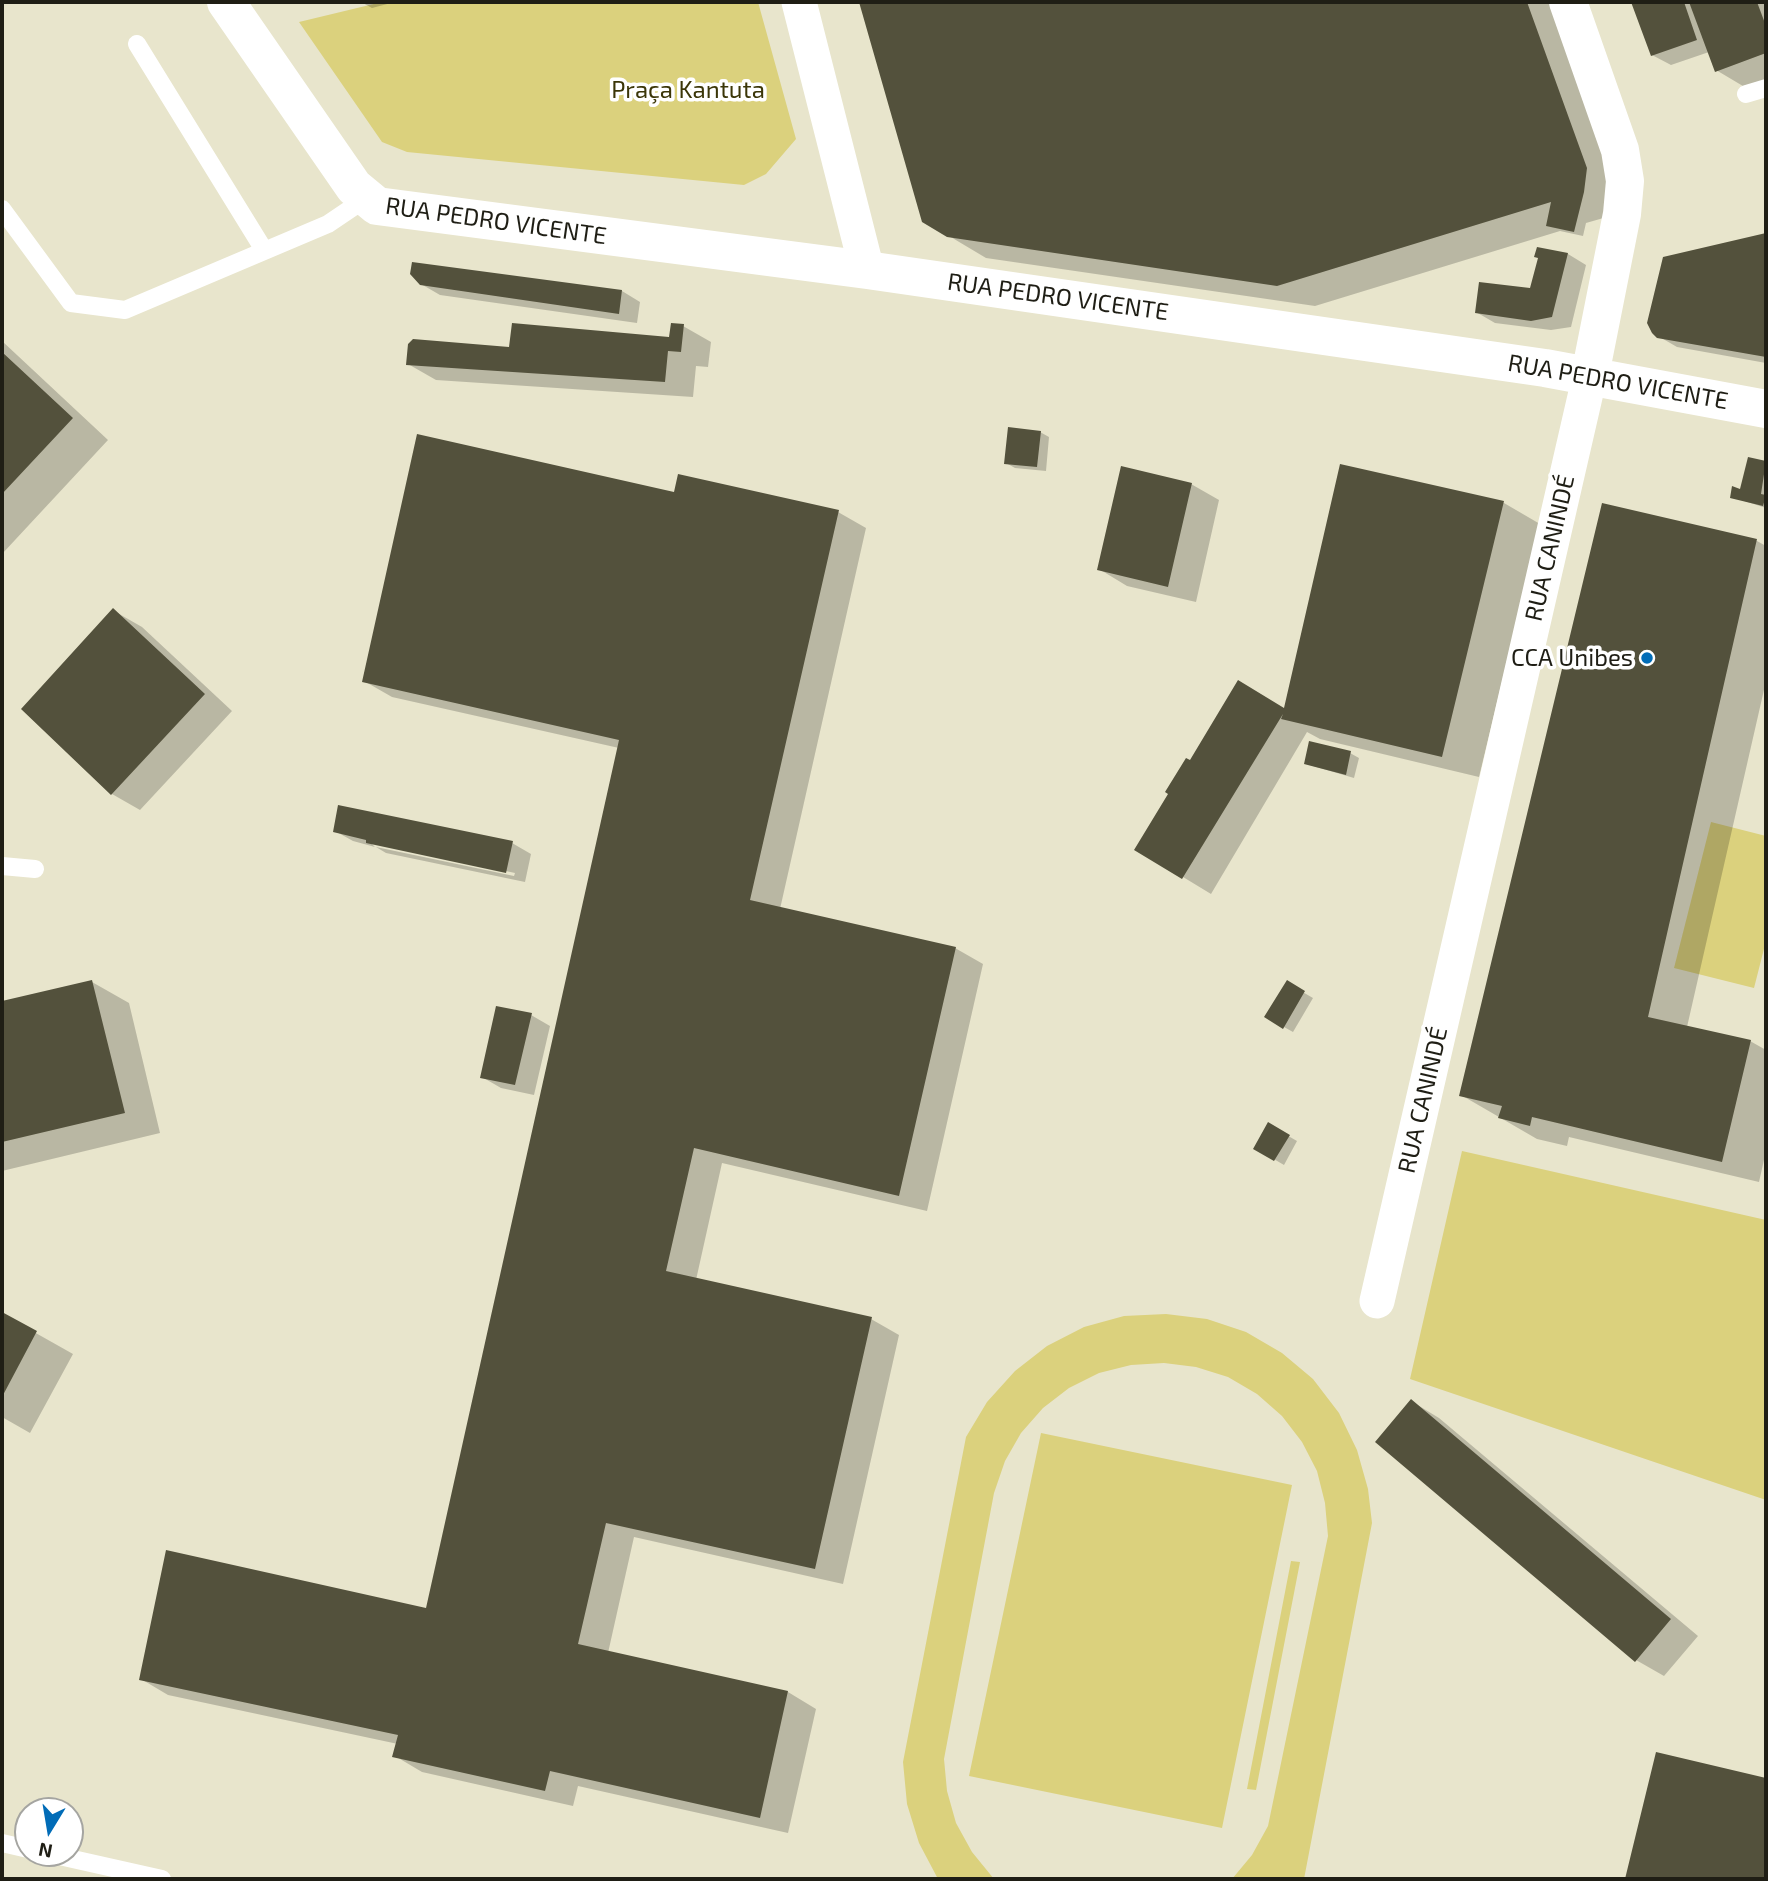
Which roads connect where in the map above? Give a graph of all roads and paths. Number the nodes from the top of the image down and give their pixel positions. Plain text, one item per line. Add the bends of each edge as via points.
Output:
1 (226, 2) edge
2 (799, 2) edge
3 (1568, 2) edge
4 (137, 44) dead end
5 (1766, 88) edge
6 (1746, 94) dead end
7 (359, 193) junction
8 (2, 209) edge
9 (264, 250) junction
10 (867, 270) junction
11 (1590, 375) junction
12 (1766, 409) edge
13 (2, 866) edge
14 (35, 869) dead end
15 (1377, 1301) dead end
16 (84, 1862) edge
17 (162, 1879) edge

1 - 7 street
2 - 10 street
3 - 11 street, RUA CANINDÉ via 1620,150 1625,181
4 - 9 lane
5 - 6 lane
7 - 9 lane via 328,224
7 - 10 street, RUA PEDRO VICENTE via 377,206 398,211
8 - 9 lane via 71,303 125,310
10 - 11 street, RUA PEDRO VICENTE
11 - 12 street, RUA PEDRO VICENTE
11 - 15 street, RUA CANINDÉ
13 - 14 lane
16 - 17 lane

